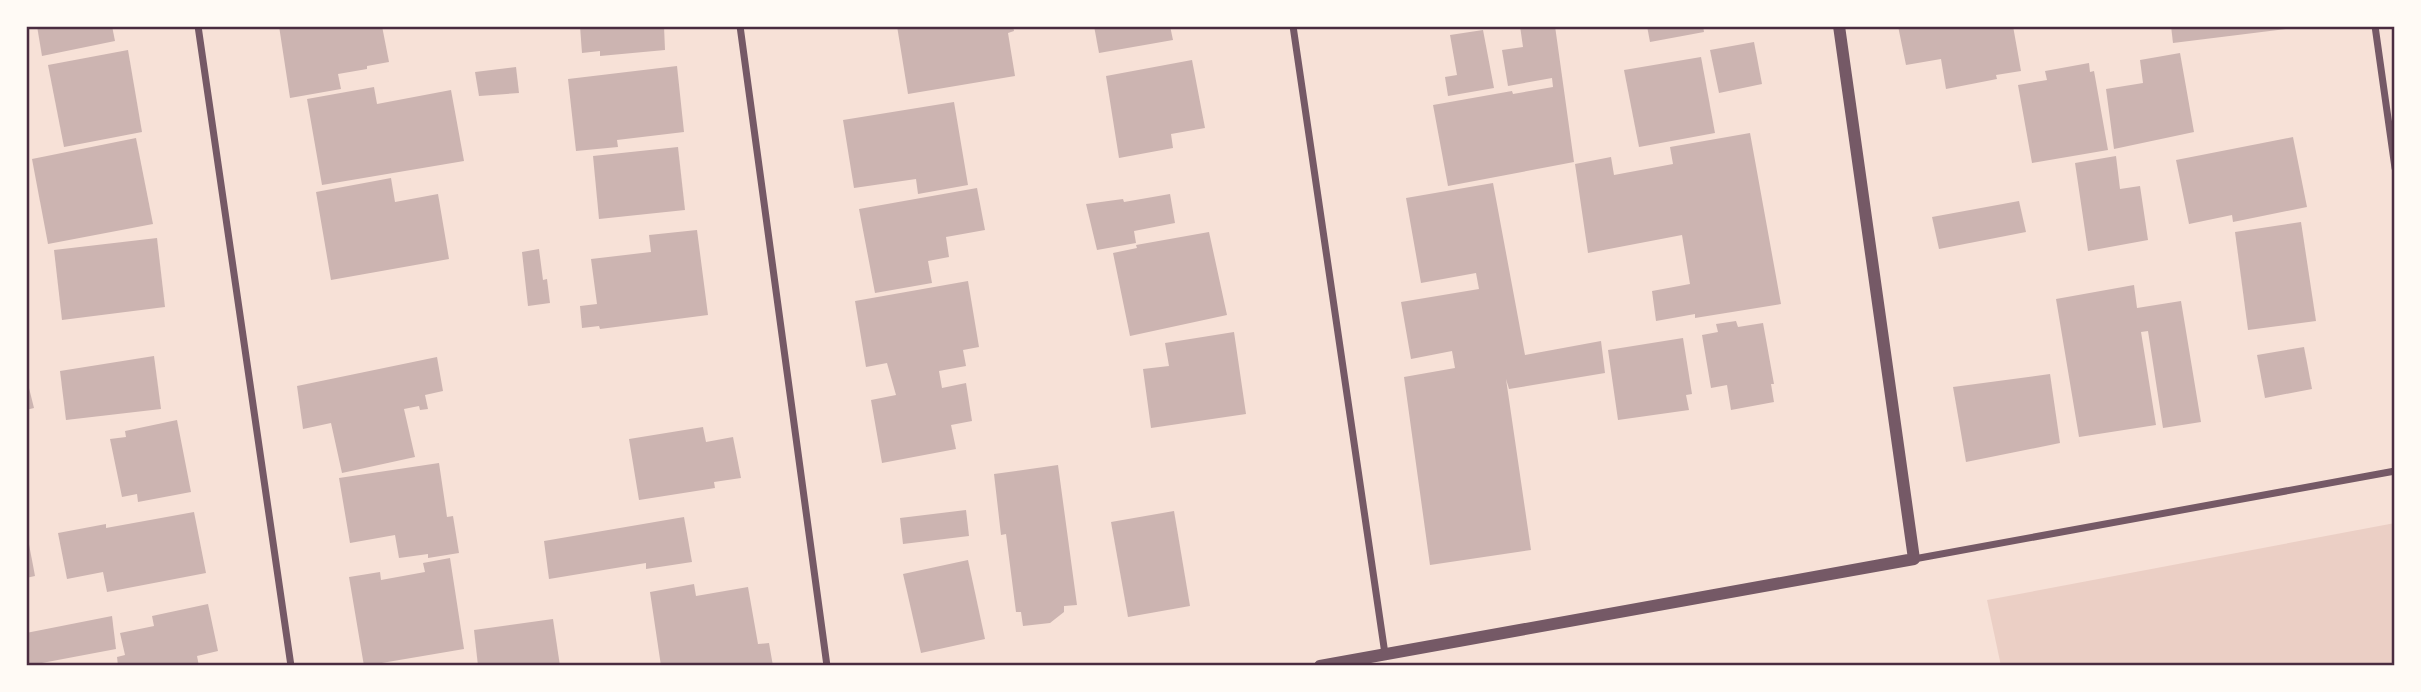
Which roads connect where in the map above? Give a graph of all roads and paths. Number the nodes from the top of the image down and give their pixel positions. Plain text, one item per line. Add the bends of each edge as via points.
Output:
1 (198, 26) edge
2 (740, 26) edge
3 (1293, 26) edge
4 (1839, 26) edge
5 (2375, 26) edge
6 (2395, 168) edge
7 (2395, 471) edge
8 (1914, 559) junction
9 (1385, 654) junction
10 (291, 666) edge
11 (827, 666) edge
12 (1320, 666) edge

1 - 10 street
2 - 11 street
3 - 9 street
4 - 8 street
5 - 6 street
7 - 8 street
8 - 9 street
9 - 12 street

